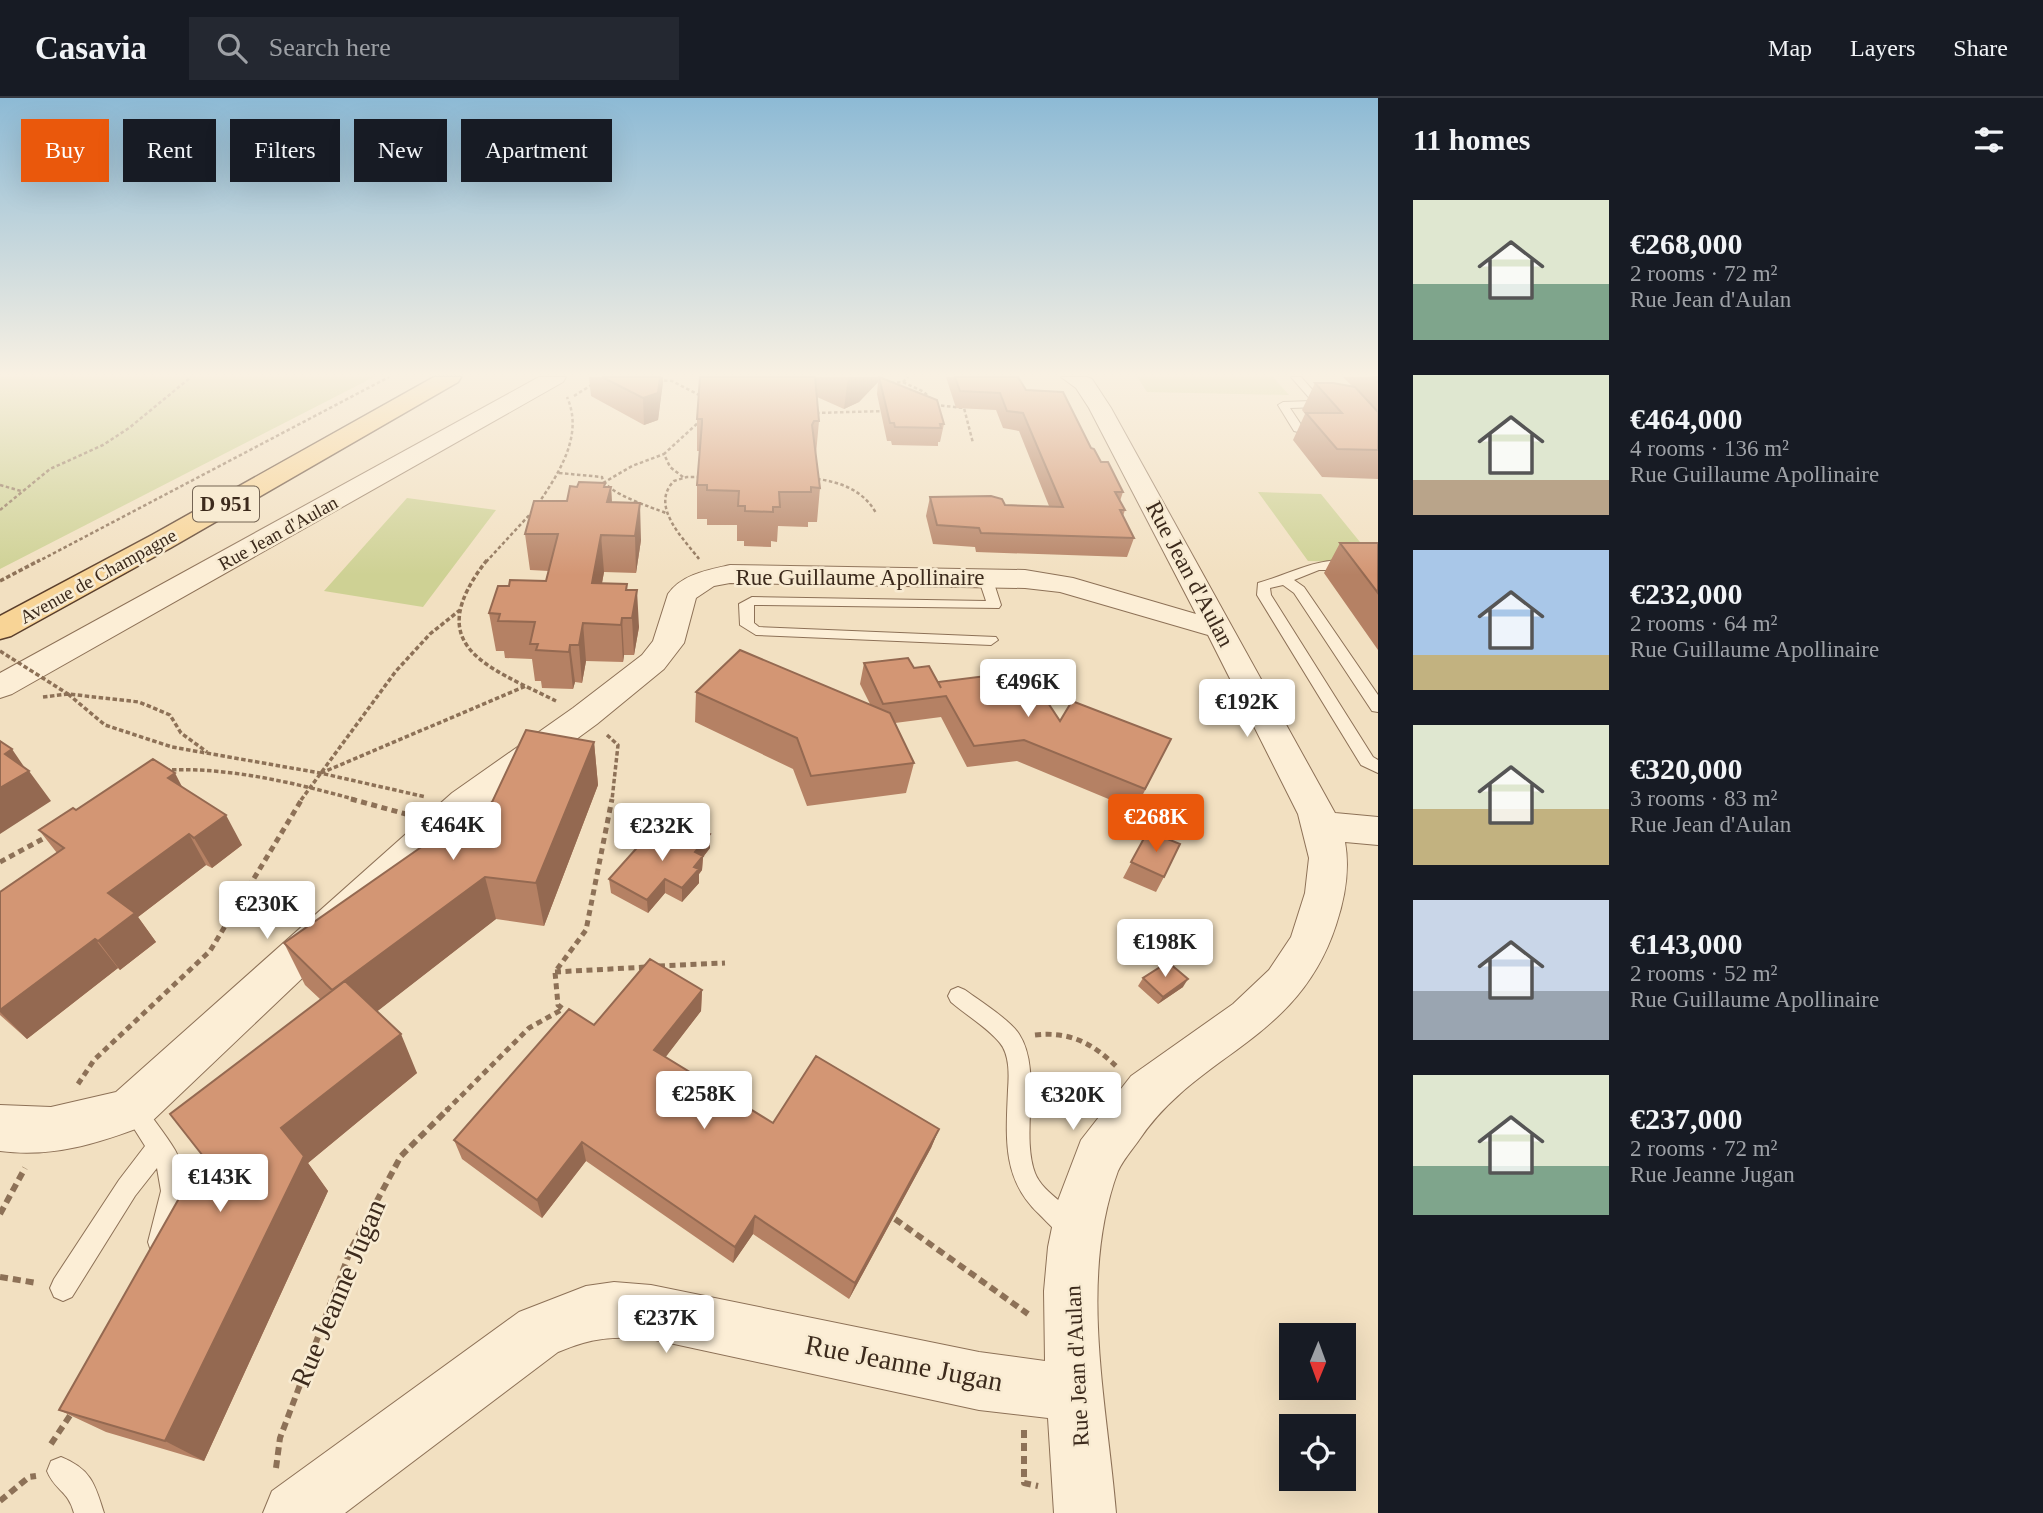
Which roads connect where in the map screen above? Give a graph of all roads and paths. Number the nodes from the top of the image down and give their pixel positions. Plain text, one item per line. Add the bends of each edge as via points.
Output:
1 (106, 443) edge
2 (263, 443) edge
3 (294, 443) edge
4 (334, 443) edge
5 (451, 443) edge
6 (569, 443) edge
7 (676, 443) edge
8 (1118, 443) edge
9 (664, 454) junction
10 (559, 473) junction
11 (683, 477) junction
12 (711, 477) edge
13 (807, 479) edge
14 (603, 483) junction
15 (0, 485) edge
16 (21, 491) junction
17 (0, 510) edge
18 (876, 513) dead end
19 (667, 514) junction
20 (1378, 566) edge
21 (717, 577) junction
22 (985, 577) junction
23 (36, 580) dead end
24 (1285, 580) junction
25 (0, 581) edge
26 (460, 610) junction
27 (1218, 627) junction
28 (0, 629) edge
29 (991, 640) dead end
30 (0, 651) edge
31 (527, 686) junction
32 (0, 687) edge
33 (68, 694) junction
34 (1378, 707) edge
35 (585, 716) junction
36 (210, 754) junction
37 (1378, 767) edge
38 (158, 770) edge
39 (320, 773) junction
40 (309, 787) junction
41 (465, 802) junction
42 (1324, 826) junction
43 (58, 829) edge
44 (1378, 831) edge
45 (432, 832) junction
46 (0, 862) edge
47 (725, 962) dead end
48 (555, 972) junction
49 (958, 996) dead end
50 (563, 1009) junction
51 (574, 1016) edge
52 (1011, 1039) junction
53 (1144, 1094) junction
54 (132, 1108) junction
55 (0, 1128) edge
56 (46, 1130) junction
57 (159, 1147) junction
58 (0, 1214) edge
59 (1077, 1233) junction
60 (152, 1261) edge
61 (0, 1277) edge
62 (63, 1288) joint
63 (1075, 1393) junction
64 (61, 1471) joint
65 (284, 1495) edge
66 (0, 1501) edge
67 (89, 1513) edge
68 (1085, 1513) edge

1 - 16 path via 50,469
2 - 25 path
3 - 23 main road, Avenue de Champagne / D 951
4 - 28 main road, Avenue de Champagne / D 951
5 - 32 street, Rue Jean d'Aulan
6 - 10 path
7 - 9 path
8 - 27 street, Rue Jean d'Aulan
9 - 11 path via 670,467
9 - 14 path
10 - 14 path via 602,477
10 - 26 path via 525,522 490,556 469,585
11 - 12 path
11 - 19 path via 669,485 664,503
13 - 18 path via 852,489
14 - 19 path
15 - 16 path
16 - 17 path
19 - 21 path via 699,560
20 - 24 lane via 1316,565
21 - 22 street, Rue Guillaume Apollinaire
21 - 35 street, Rue Guillaume Apollinaire via 683,594 668,643 653,662
22 - 27 street, Rue Guillaume Apollinaire via 1063,584
22 - 29 lane via 994,605 752,601 746,604 747,625 756,631
24 - 34 lane via 1299,590
24 - 37 lane via 1263,586 1264,595 1367,761
26 - 31 path via 467,648
26 - 39 path via 396,671
27 - 42 street, Rue Jean d'Aulan
30 - 33 path, bridge
31 - 35 path
31 - 39 path
33 - 36 path via 106,725
33 - 36 path via 139,702 160,710
35 - 41 street, Rue Guillaume Apollinaire
35 - 48 path via 618,745 614,790 586,930
36 - 39 path
38 - 40 path via 206,768
39 - 40 path
39 - 41 path
40 - 45 path via 413,816
40 - 56 path via 210,951 94,1060
41 - 45 street, Rue Guillaume Apollinaire
42 - 44 street
42 - 53 street, Rue Jean d'Aulan via 1328,883 1313,942 1300,965 1260,1009
43 - 46 path
45 - 54 street, Rue Guillaume Apollinaire
47 - 48 path
48 - 50 path via 558,1005
49 - 52 lane
50 - 51 path
50 - 65 path, Rue Jeanne Jugan via 529,1028 401,1156 351,1248 280,1438
52 - 53 path via 1056,1033 1086,1039
52 - 59 lane via 1020,1071 1018,1124 1023,1175 1033,1192
53 - 59 street, Rue Jean d'Aulan via 1098,1158
54 - 56 street, Rue Guillaume Apollinaire via 91,1124
54 - 57 lane
55 - 56 street, Rue Guillaume Apollinaire
56 - 58 path
57 - 60 lane via 167,1157 173,1191
57 - 62 lane
59 - 63 street, Rue Jean d'Aulan via 1071,1340
61 - 62 path
63 - 65 street, Rue Jeanne Jugan via 979,1381 651,1312 614,1309 586,1313 539,1332
63 - 68 street, Rue Jean d'Aulan
64 - 66 path via 29,1477
64 - 67 lane via 82,1488

